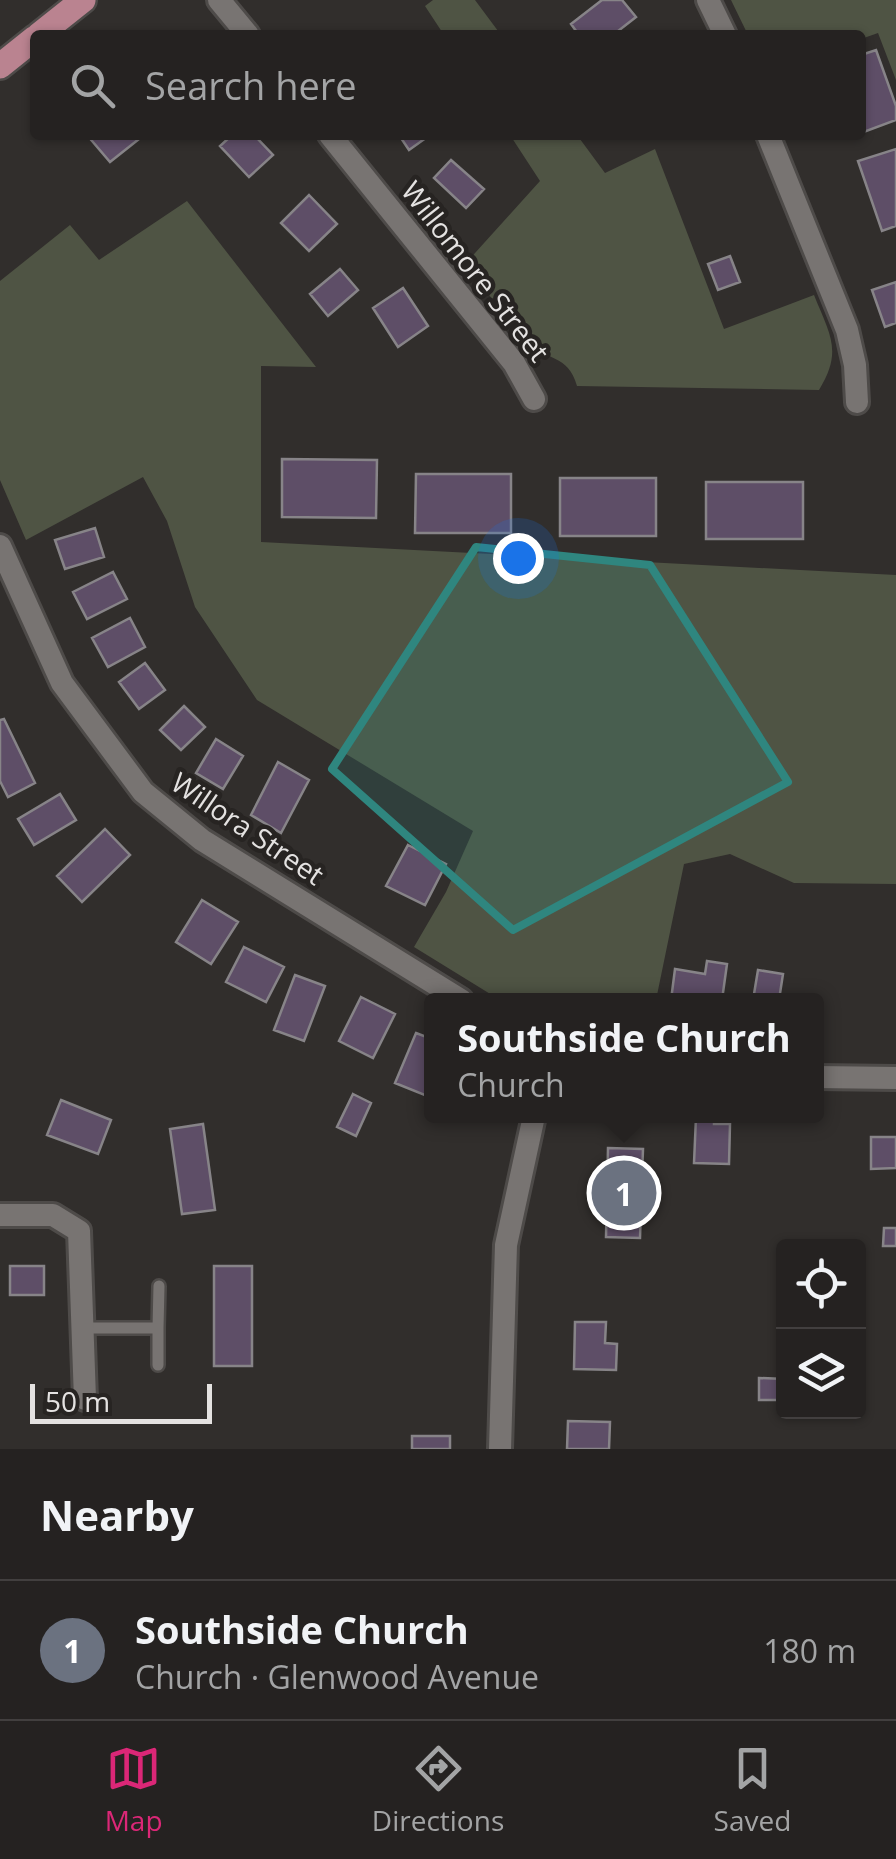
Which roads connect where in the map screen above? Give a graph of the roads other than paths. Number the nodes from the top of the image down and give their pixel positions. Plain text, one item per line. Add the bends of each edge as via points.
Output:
1 (83, 0) edge
2 (219, 0) edge
3 (708, 0) edge
4 (45, 30) edge
5 (244, 30) edge
6 (723, 30) edge
7 (30, 42) edge
8 (0, 66) edge
9 (334, 140) edge
10 (770, 140) edge
11 (534, 399) dead end
12 (857, 402) dead end
13 (0, 546) edge
14 (450, 993) edge
15 (824, 1077) edge
16 (896, 1078) edge
17 (532, 1123) edge
18 (0, 1214) edge
19 (159, 1286) dead end
20 (82, 1328) junction
21 (158, 1328) junction
22 (158, 1365) dead end
23 (86, 1399) dead end
24 (500, 1449) edge

1 - 4 main road
2 - 5 street
3 - 6 street
7 - 8 main road
9 - 11 street, Willomore Street via 514,362
10 - 12 street via 846,330
13 - 14 street, Willora Street via 62,684 143,792 202,840
15 - 16 street
17 - 24 street via 506,1244
18 - 20 street via 53,1215 78,1231
19 - 21 lane
20 - 21 lane
20 - 23 street
21 - 22 lane

